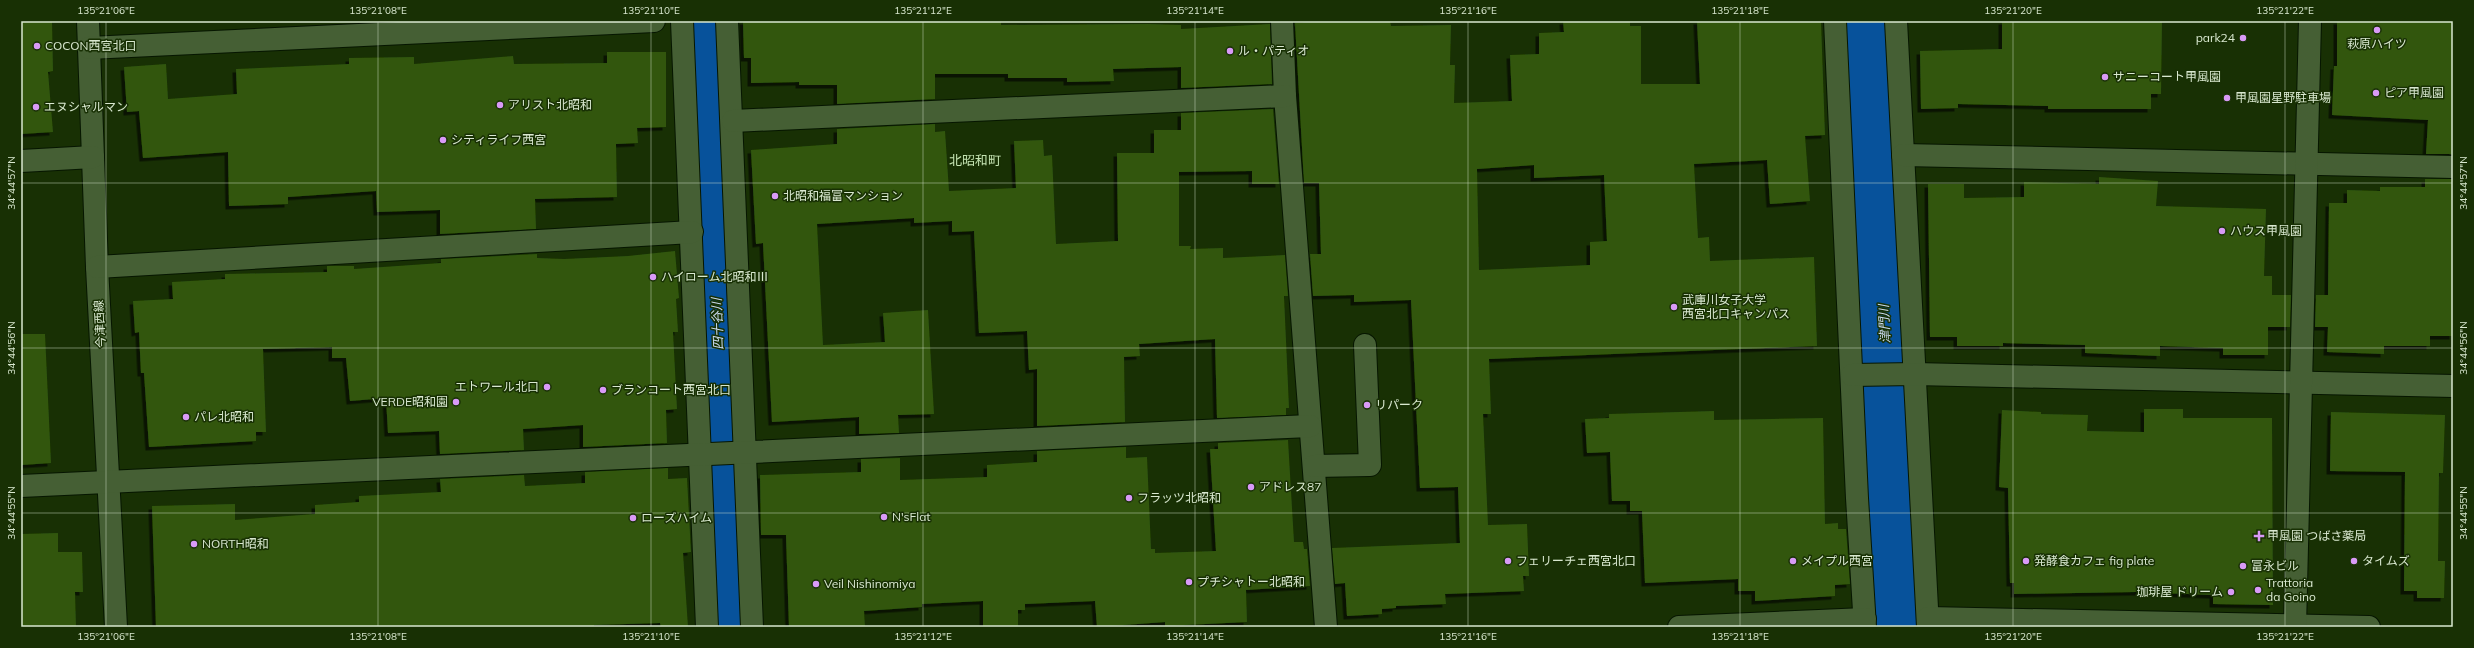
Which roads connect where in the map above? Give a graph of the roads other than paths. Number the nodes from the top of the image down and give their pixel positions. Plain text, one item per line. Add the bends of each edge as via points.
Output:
1 (88, 21) edge
2 (654, 21) edge
3 (682, 21) edge
4 (727, 21) edge
5 (1282, 21) edge
6 (1835, 21) edge
7 (1896, 21) edge
8 (2310, 21) edge
9 (89, 48) junction
10 (1285, 96) junction
11 (733, 121) junction
12 (1903, 154) junction
13 (93, 158) junction
14 (21, 161) edge
15 (2306, 162) junction
16 (2453, 167) edge
17 (692, 232) junction
18 (97, 267) junction
19 (1365, 345) dead end
20 (1910, 374) junction
21 (1858, 376) junction
22 (2301, 381) junction
23 (2453, 386) edge
24 (1310, 426) junction
25 (740, 452) junction
26 (707, 454) junction
27 (1314, 466) junction
28 (108, 481) junction
29 (21, 486) edge
30 (1865, 623) edge
31 (1928, 623) edge
32 (2295, 626) edge
33 (116, 627) edge
34 (707, 627) edge
35 (752, 627) edge
36 (1326, 627) edge
37 (1679, 627) edge
38 (2369, 627) edge

1 - 9 street, 今津西線
2 - 9 street
3 - 17 street
4 - 11 street
5 - 10 street
6 - 21 street via 1845,226
7 - 12 street
8 - 15 street
9 - 13 street, 今津西線
10 - 11 street
10 - 24 street
11 - 25 street
12 - 15 street
12 - 20 street
13 - 14 street
13 - 18 street, 今津西線
15 - 16 street
15 - 22 street
17 - 18 street
17 - 26 street
18 - 28 street, 今津西線
19 - 27 street via 1370,465
20 - 21 street
20 - 22 street
20 - 31 street
21 - 30 street via 1857,498
22 - 23 street
22 - 32 street
24 - 25 street
24 - 27 street
25 - 26 street
25 - 35 street
26 - 28 street
26 - 34 street
27 - 36 street
28 - 29 street
28 - 33 street, 今津西線
30 - 37 street
31 - 32 street
32 - 38 street

